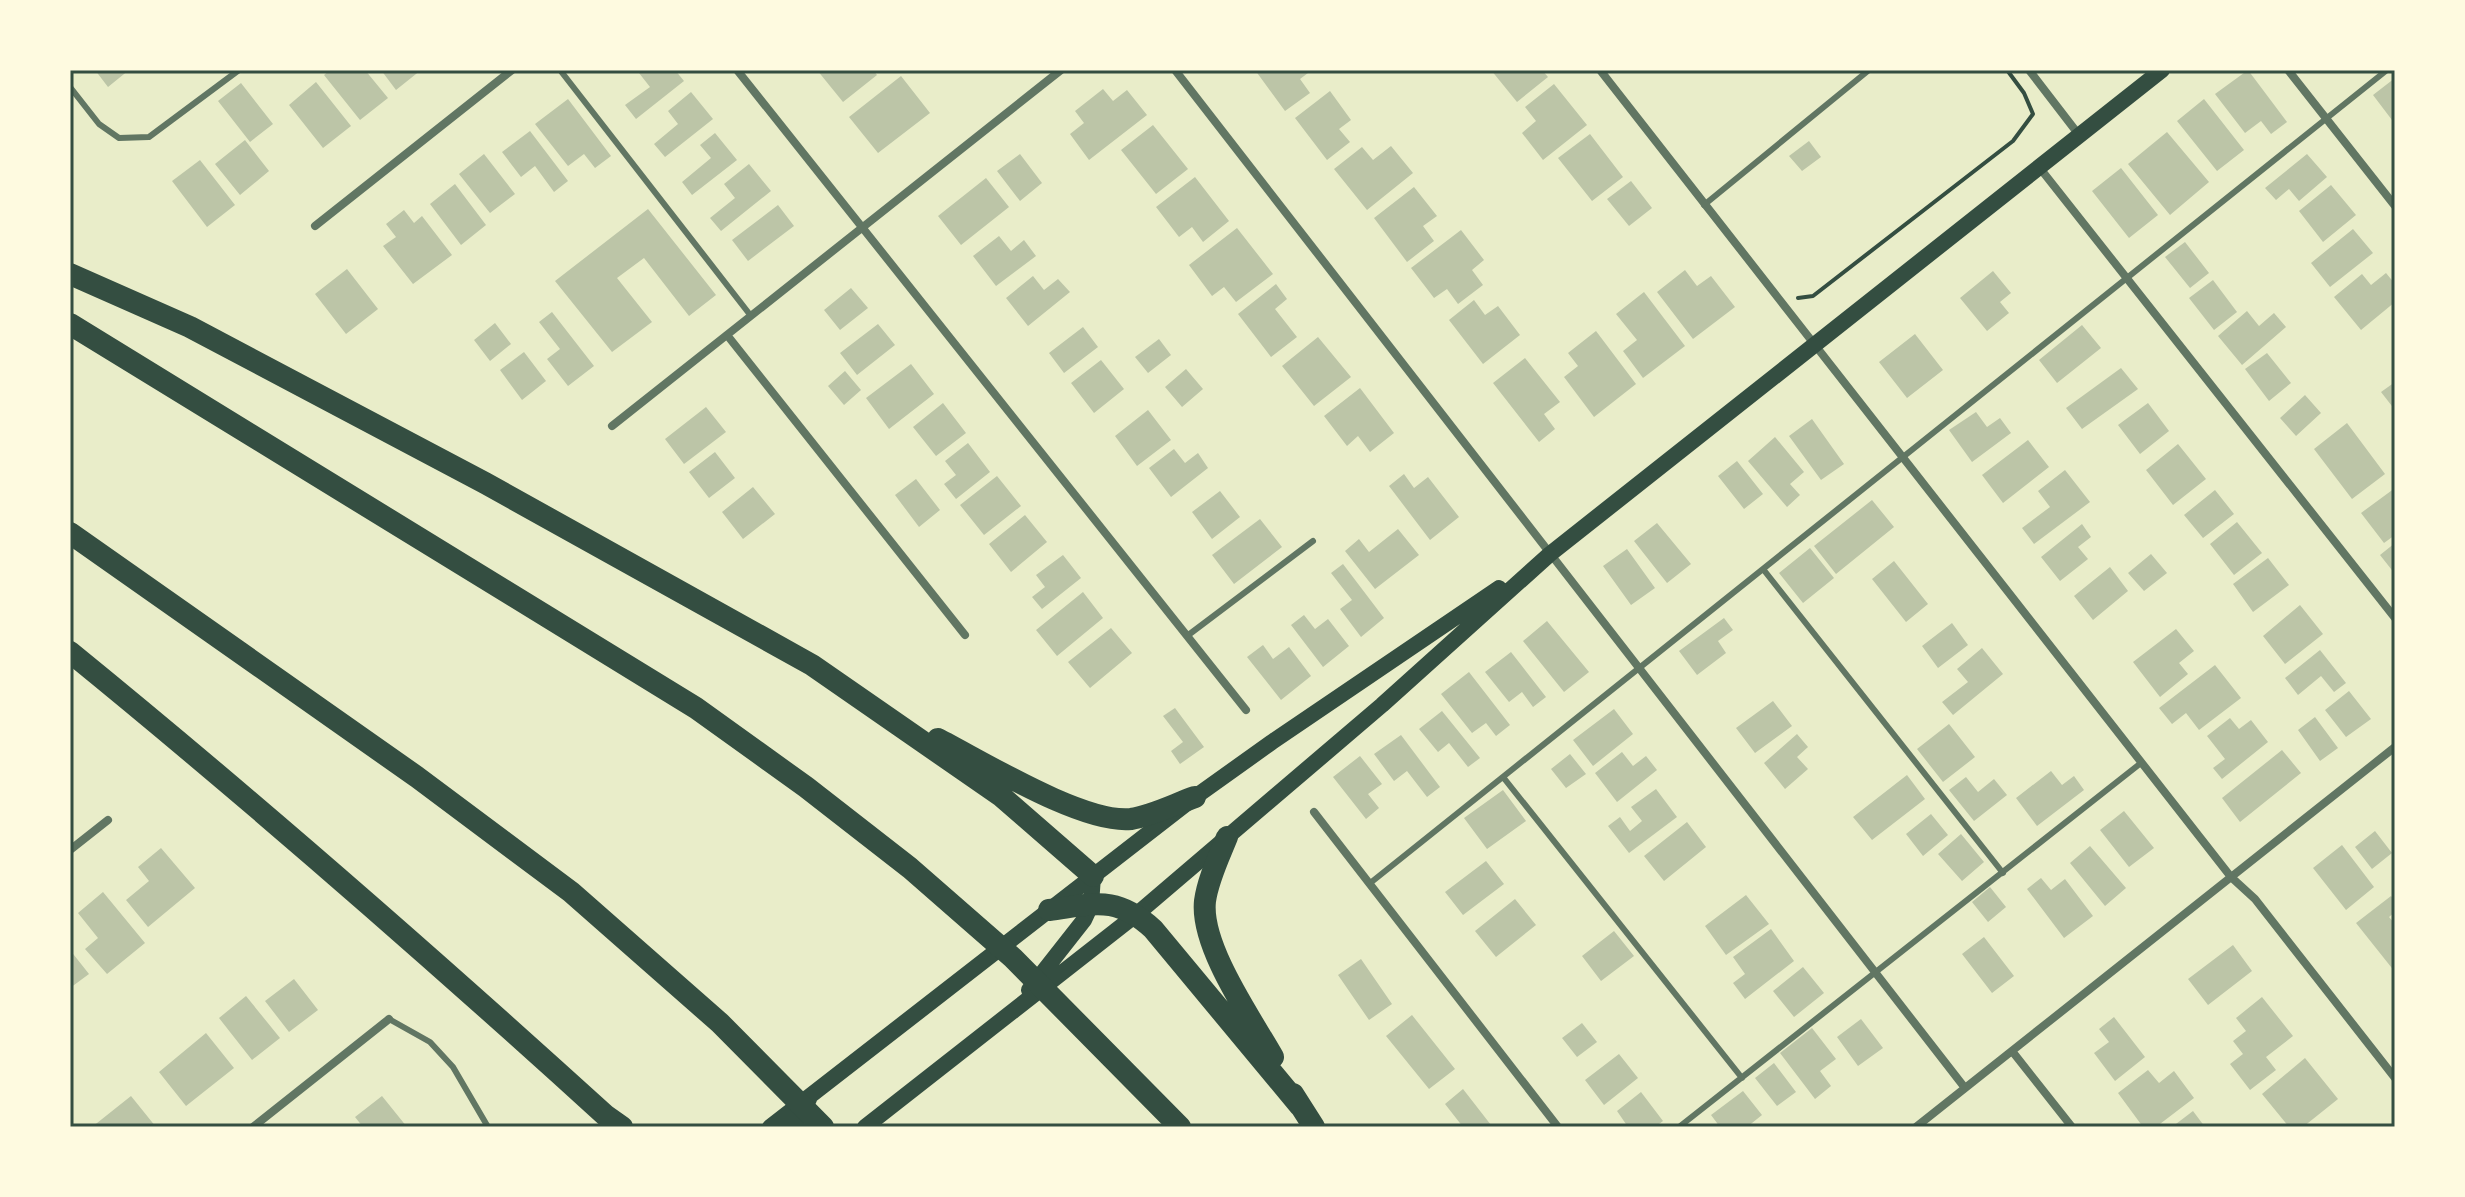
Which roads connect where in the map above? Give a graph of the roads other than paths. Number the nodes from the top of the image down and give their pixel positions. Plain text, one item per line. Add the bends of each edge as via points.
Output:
1 (239, 70) edge
2 (512, 70) edge
3 (560, 70) edge
4 (737, 70) edge
5 (1061, 70) edge
6 (1175, 70) edge
7 (1600, 70) edge
8 (1869, 70) edge
9 (2029, 70) edge
10 (2162, 70) edge
11 (2288, 70) edge
12 (2387, 70) edge
13 (70, 87) edge
14 (2326, 119) junction
15 (2079, 135) junction
16 (2039, 167) junction
17 (1704, 205) junction
18 (2395, 206) edge
19 (315, 226) dead end
20 (861, 229) junction
21 (70, 274) edge
22 (2126, 279) junction
23 (751, 316) junction
24 (70, 324) edge
25 (727, 335) junction
26 (1813, 345) junction
27 (612, 426) dead end
28 (1901, 458) junction
29 (70, 533) edge
30 (1313, 541) dead end
31 (1550, 554) junction
32 (1763, 569) junction
33 (2395, 618) edge
34 (965, 635) dead end
35 (1187, 636) junction
36 (70, 652) edge
37 (1639, 669) junction
38 (871, 704) junction
39 (1246, 710) dead end
40 (2395, 747) edge
41 (2141, 763) junction
42 (1503, 777) junction
43 (1195, 797) junction
44 (1314, 812) dead end
45 (108, 820) dead end
46 (1227, 837) junction
47 (70, 850) edge
48 (2003, 873) junction
49 (1093, 876) junction
50 (2231, 877) junction
51 (1369, 884) junction
52 (1091, 905) junction
53 (1049, 910) junction
54 (1137, 914) junction
55 (1876, 974) junction
56 (1006, 1016) junction
57 (389, 1019) joint
58 (2012, 1051) junction
59 (1742, 1078) junction
60 (2395, 1078) edge
61 (1965, 1088) junction
62 (812, 1094) junction
63 (1300, 1106) junction
64 (612, 1123) edge
65 (253, 1127) edge
66 (488, 1127) edge
67 (770, 1127) edge
68 (794, 1127) edge
69 (823, 1127) edge
70 (865, 1127) edge
71 (1180, 1127) edge
72 (1314, 1127) edge
73 (1558, 1127) edge
74 (1679, 1127) edge
75 (1916, 1127) edge
76 (2072, 1127) edge

1 - 13 lane via 149,137 119,138 99,124
2 - 19 street
3 - 23 lane
4 - 20 street
5 - 20 street
6 - 31 street
7 - 17 street
8 - 17 lane
9 - 15 street
10 - 15 main road
11 - 14 street
12 - 14 lane
14 - 18 street
14 - 22 lane
15 - 16 main road
16 - 22 street
16 - 26 main road
17 - 26 street
20 - 23 street
20 - 35 street
21 - 38 highway via 190,327 485,483 812,665
22 - 28 lane
22 - 33 street
23 - 25 street
24 - 71 highway via 696,708 806,787 1013,958
25 - 27 street
25 - 34 street
26 - 28 street
26 - 31 main road
28 - 32 lane
28 - 41 street
29 - 69 highway via 571,892 720,1023
30 - 35 lane
31 - 37 street
31 - 43 main road
31 - 46 main road
32 - 37 lane
32 - 48 lane
35 - 39 street
36 - 64 highway via 409,938
37 - 42 lane
37 - 55 street
38 - 43 highway via 1059,802 1096,815 1131,819
38 - 49 highway via 1001,796
40 - 50 street
41 - 48 lane
41 - 50 street
42 - 51 lane
42 - 59 lane
43 - 49 main road
44 - 51 street
45 - 47 street
46 - 54 main road
46 - 63 highway via 1205,902 1208,936
48 - 55 lane
49 - 52 main road
49 - 53 main road
50 - 58 street
50 - 60 street via 2255,899
51 - 73 street
52 - 53 highway
52 - 54 highway via 1109,903
52 - 56 main road via 1057,957
53 - 62 main road
54 - 56 main road
54 - 63 highway
55 - 59 lane
55 - 61 street
56 - 70 main road
57 - 65 street
57 - 66 lane via 430,1042 453,1067
58 - 61 street
58 - 76 street
59 - 74 lane
61 - 75 street
62 - 67 main road
62 - 68 main road
63 - 72 highway

